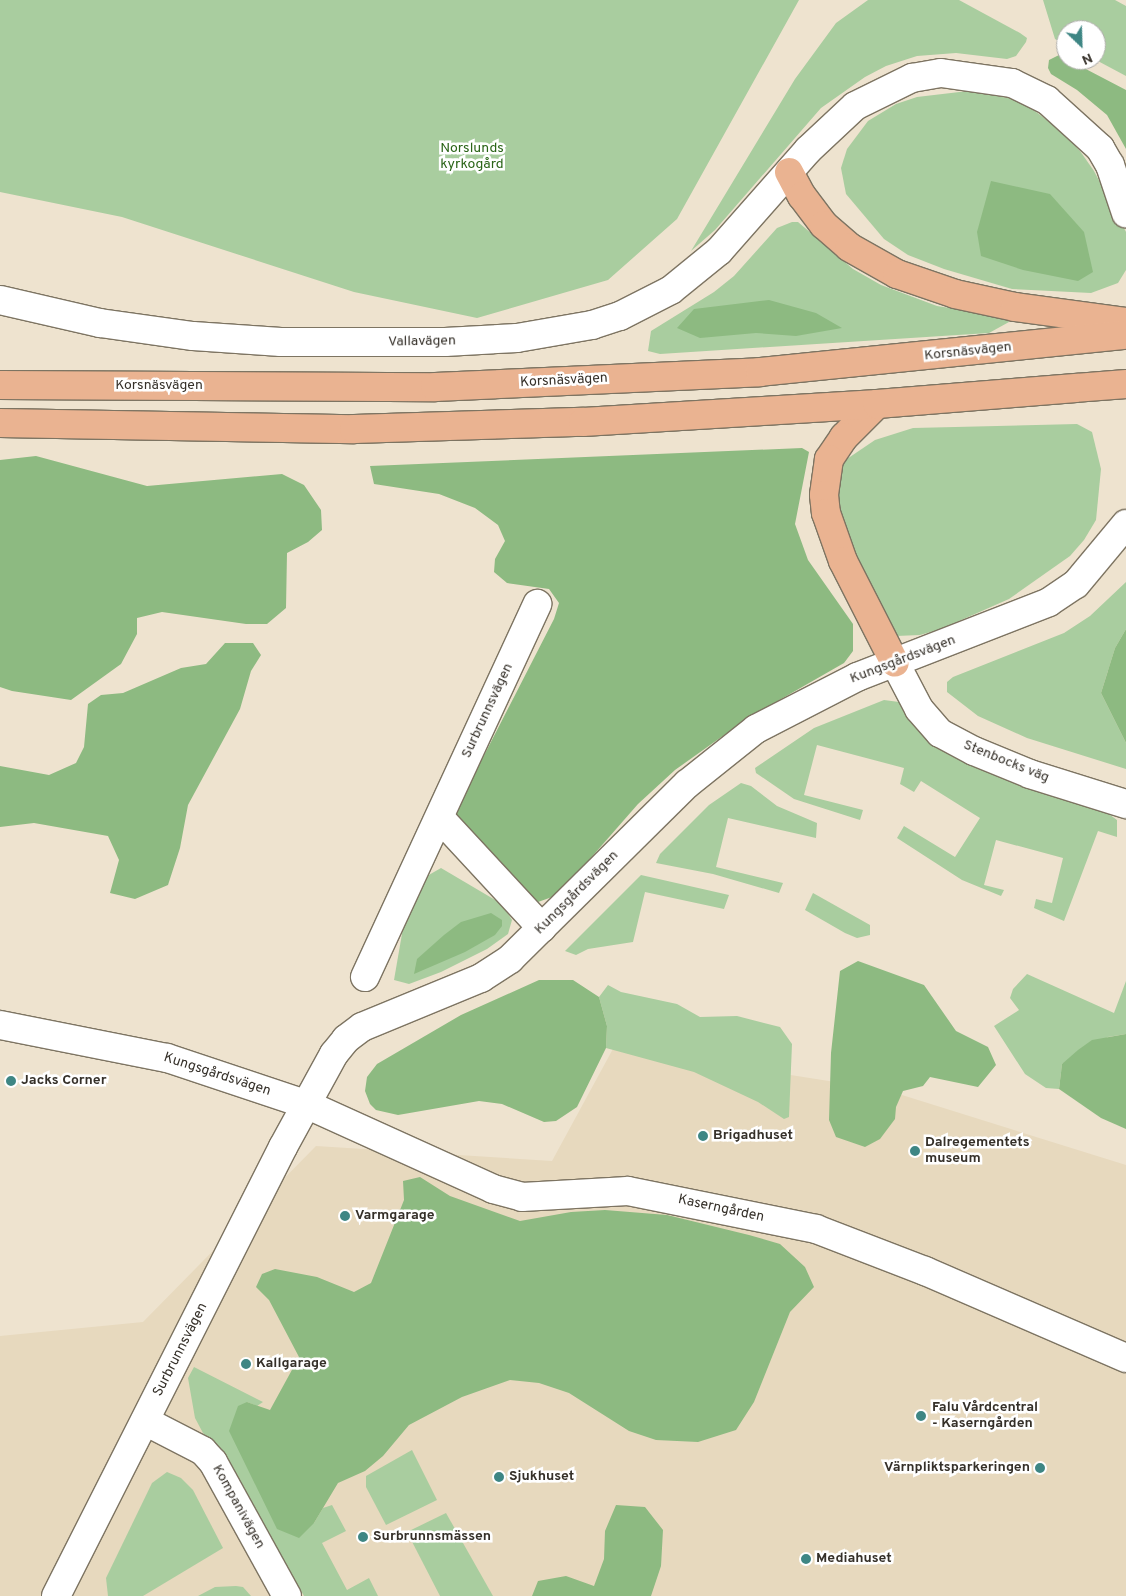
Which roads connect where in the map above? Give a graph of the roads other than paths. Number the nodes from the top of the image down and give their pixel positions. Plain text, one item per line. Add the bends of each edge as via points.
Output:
1 (789, 172) junction
2 (1126, 213) edge
3 (0, 300) edge
4 (1126, 322) edge
5 (1126, 335) edge
6 (1126, 384) edge
7 (0, 385) edge
8 (877, 404) junction
9 (0, 423) edge
10 (1126, 524) edge
11 (538, 604) dead end
12 (895, 662) junction
13 (1126, 804) edge
14 (440, 818) junction
15 (542, 928) junction
16 (365, 977) dead end
17 (0, 1025) edge
18 (308, 1105) junction
19 (1126, 1358) edge
20 (145, 1421) junction
21 (56, 1596) edge
22 (287, 1596) edge

1 - 2 street via 835,122 855,106 884,91 925,75 975,76 1012,83 1047,100 1084,131 1110,165
1 - 3 street, Vallavägen via 719,251 671,290 620,316 561,332 445,342 282,342 193,336 100,323
1 - 4 main road via 824,225 849,247 897,274 955,294 1015,307
5 - 7 main road, Korsnäsvägen via 760,372 435,387
6 - 8 main road
8 - 9 main road via 583,422 354,428
8 - 12 main road via 844,437 829,459 824,495 843,561
10 - 12 street, Kungsgårdsvägen via 1076,584 1049,602
11 - 14 street, Surbrunnsvägen
12 - 13 street, Stenbocks väg via 919,709 940,733 1030,774
12 - 15 street, Kungsgårdsvägen via 799,704 756,729 687,784
14 - 15 street
14 - 16 street, Surbrunnsvägen
15 - 18 street, Kungsgårdsvägen via 510,959 481,978 362,1027 334,1054
17 - 18 street, Kungsgårdsvägen via 168,1058
18 - 19 street, Kaserngården via 493,1189 522,1197 628,1191 830,1233
18 - 20 street, Surbrunnsvägen
20 - 21 street, Surbrunnsvägen
20 - 22 street, Kompanivägen via 203,1451 213,1462

